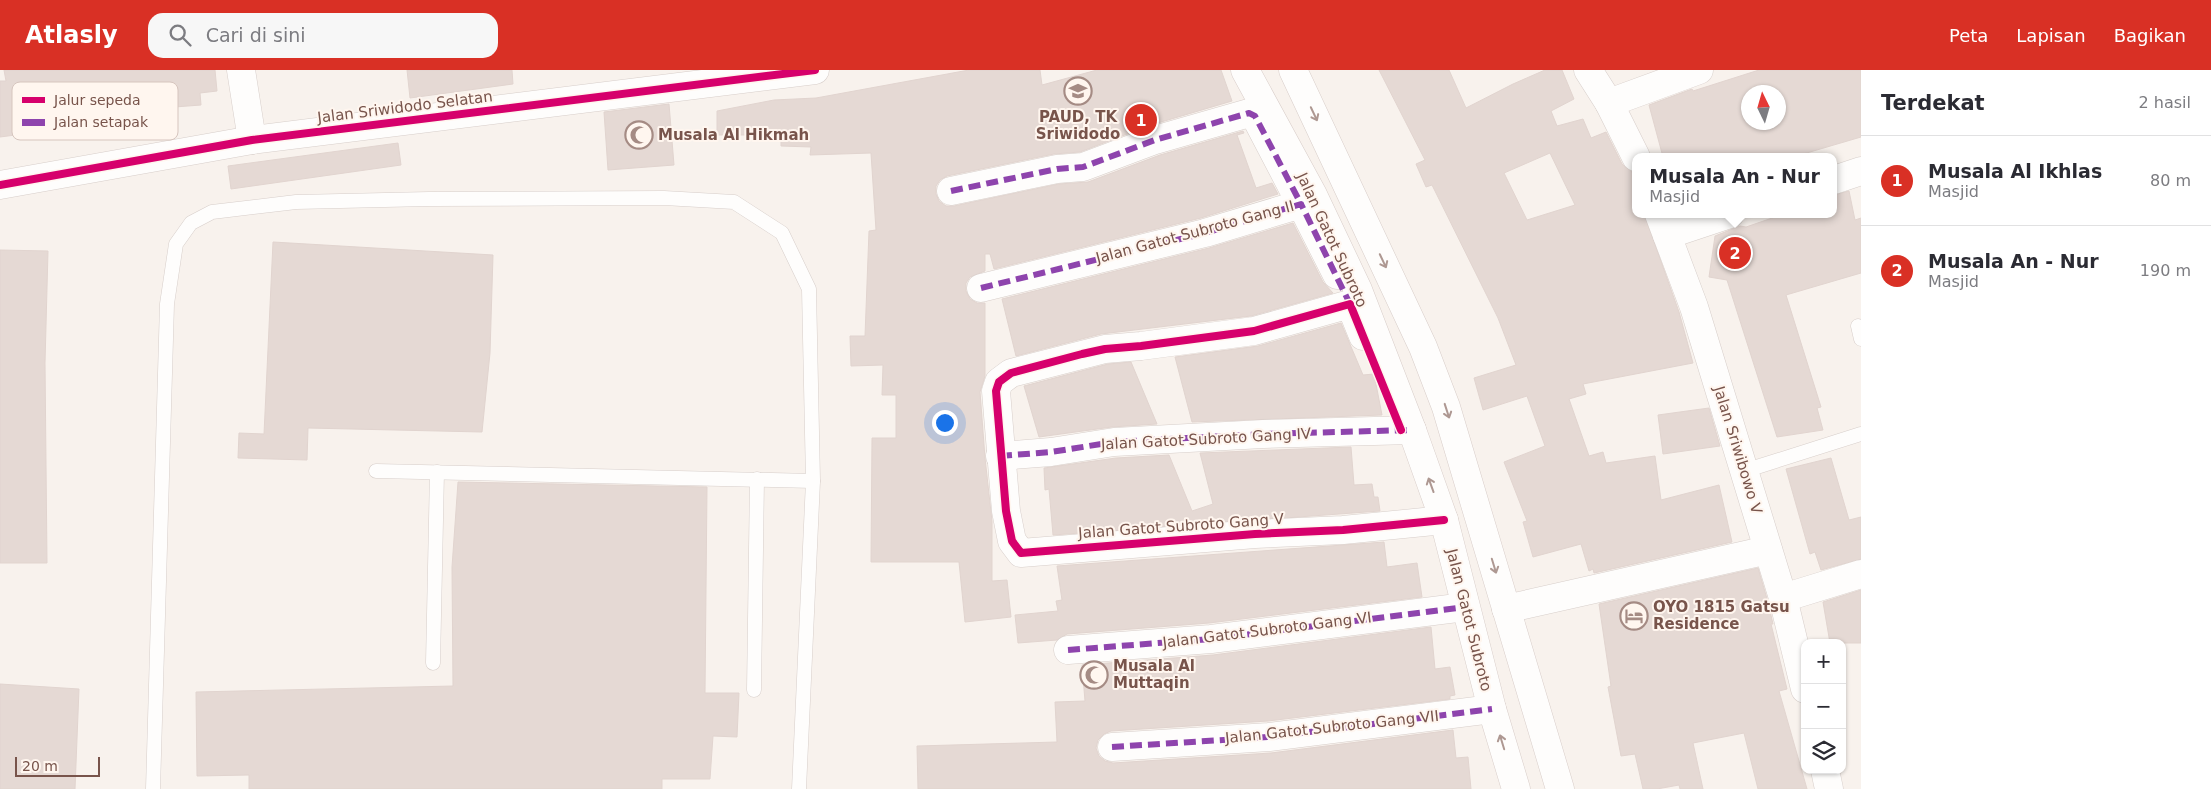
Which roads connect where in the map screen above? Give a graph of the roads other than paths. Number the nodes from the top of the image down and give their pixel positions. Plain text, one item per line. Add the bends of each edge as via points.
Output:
1 (241, 70) edge
2 (815, 70) edge
3 (1245, 70) edge
4 (1293, 70) edge
5 (1588, 70) edge
6 (1699, 70) edge
7 (1609, 103) junction
8 (252, 140) junction
9 (1634, 153) edge
10 (1861, 170) edge
11 (1837, 179) edge
12 (0, 185) edge
13 (951, 191) dead end
14 (1301, 204) junction
15 (1706, 218) edge
16 (1663, 225) edge
17 (981, 288) dead end
18 (1350, 304) junction
19 (1406, 430) junction
20 (1861, 434) edge
21 (1000, 456) junction
22 (376, 471) dead end
23 (1744, 471) junction
24 (436, 472) junction
25 (757, 479) junction
26 (813, 481) junction
27 (1444, 520) junction
28 (1768, 550) junction
29 (1861, 574) edge
30 (1783, 598) junction
31 (1465, 607) junction
32 (1506, 608) junction
33 (1068, 650) dead end
34 (433, 663) dead end
35 (1804, 684) edge
36 (754, 690) dead end
37 (1492, 709) junction
38 (1112, 746) dead end
39 (1825, 774) edge
40 (153, 789) edge
41 (799, 789) edge
42 (1516, 789) edge
43 (1560, 789) edge
44 (1829, 789) edge

1 - 8 street
2 - 8 street, Jalan Sriwidodo Selatan
3 - 19 street, Jalan Gatot Subroto via 1313,194 1358,290
4 -> 32 street via 1423,347 1446,407
5 - 7 street
6 - 7 street
7 - 9 street
8 - 12 street, Jalan Sriwidodo Selatan
10 - 11 street
13 - 14 street via 1057,169 1083,167 1155,140 1249,113 1255,116
14 - 17 street, Jalan Gatot Subroto Gang II via 1206,233
14 - 18 street, Jalan Gatot Subroto Gang II
15 - 16 street
16 - 23 street, Jalan Sriwibowo V via 1694,307
18 - 19 street, Jalan Gatot Subroto Gang II
18 - 21 street via 1254,331 1105,349 1011,372 999,382 996,391
19 - 21 street, Jalan Gatot Subroto Gang IV via 1114,442
27 -> 19 street, Jalan Gatot Subroto
20 - 23 lane
21 - 27 street, Jalan Gatot Subroto Gang V via 1012,541 1021,553
22 - 24 lane
23 - 28 street, Jalan Sriwibowo V
24 - 25 lane
24 - 34 lane
25 - 26 lane
25 - 36 lane
26 - 40 lane via 809,289 782,233 734,202 664,198 419,199 296,202 212,212 192,223 176,244 167,304
26 - 41 lane
27 - 31 street, Jalan Gatot Subroto
28 - 30 street, Jalan Sriwibowo V
28 - 32 street
29 - 30 street
30 - 35 street, Jalan Sriwibowo V
31 - 33 street, Jalan Gatot Subroto Gang VI via 1211,639
31 - 37 street, Jalan Gatot Subroto
32 - 43 street
37 - 38 street, Jalan Gatot Subroto Gang VII via 1269,736
42 -> 37 street, Jalan Gatot Subroto
39 - 44 street

